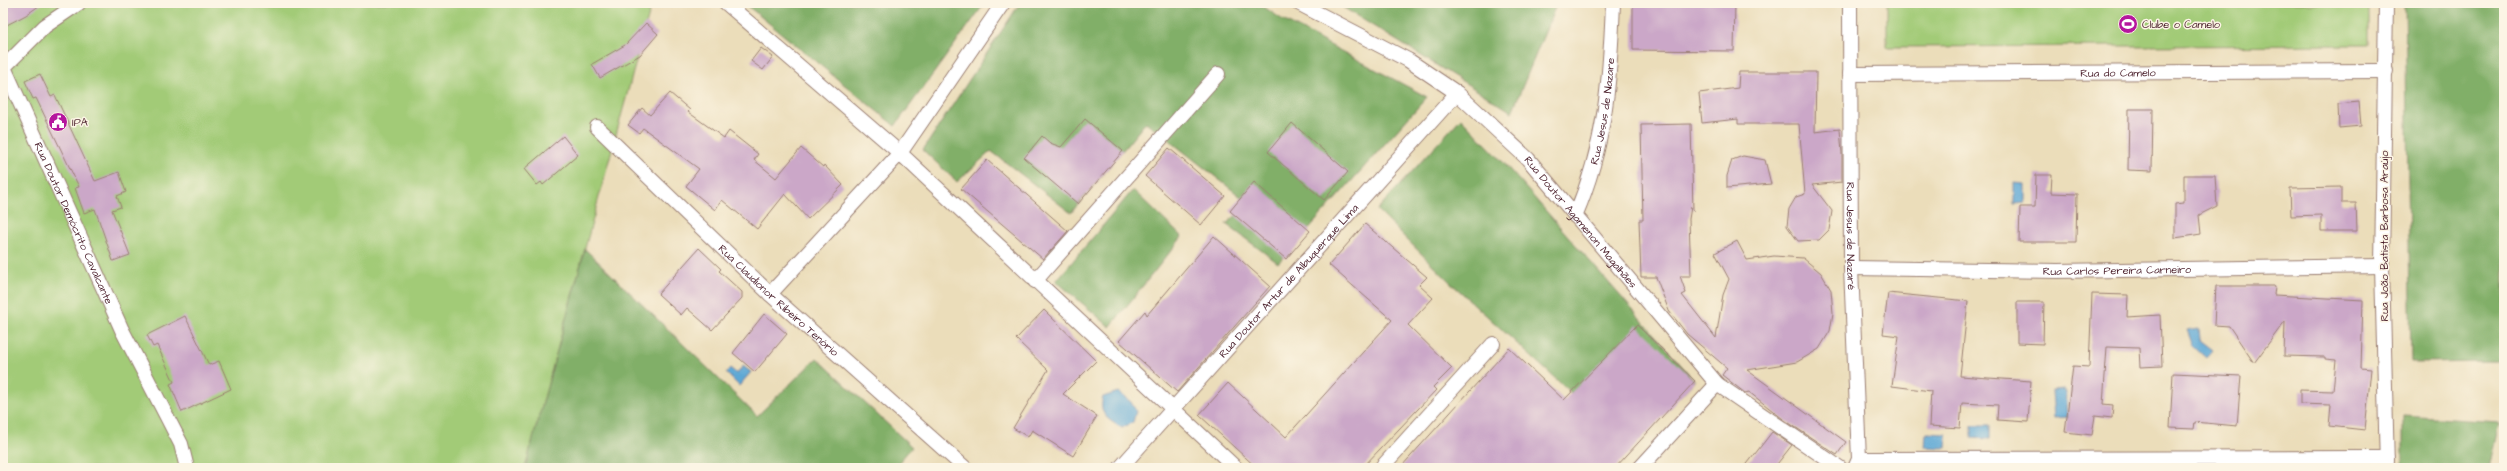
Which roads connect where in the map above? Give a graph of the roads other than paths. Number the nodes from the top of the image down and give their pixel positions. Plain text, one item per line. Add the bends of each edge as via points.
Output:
1 (79, 3) edge
2 (1003, 3) edge
3 (1298, 3) edge
4 (1613, 3) edge
5 (1850, 3) edge
6 (2386, 3) edge
7 (729, 4) edge
8 (2386, 71) junction
9 (1218, 74) dead end
10 (1850, 74) junction
11 (1457, 93) junction
12 (597, 127) dead end
13 (900, 153) junction
14 (1575, 216) junction
15 (2382, 266) junction
16 (1851, 268) junction
17 (1035, 281) junction
18 (770, 294) junction
19 (1493, 344) dead end
20 (1717, 384) junction
21 (1174, 409) junction
22 (1856, 463) edge
23 (2387, 463) edge
24 (187, 468) edge
25 (965, 468) edge
26 (1120, 468) edge
27 (1236, 468) edge
28 (1381, 468) edge
29 (1640, 468) edge
30 (1840, 468) edge

1 - 24 street, Rua Doutor Demócrito Cavalcante via 45,26 4,67 122,330 181,444
2 - 13 street
3 - 11 street, Rua Doutor Agamenon Magalhães via 1408,60
4 - 14 street, Rua Jesus de Nazare via 1609,87 1600,142
5 - 10 street, Rua Jesus de Nazaré
6 - 8 street, Rua João Batista Barbosa Araújo
7 - 13 street
8 - 10 street, Rua do Camelo
8 - 15 street, Rua João Batista Barbosa Araújo
9 - 17 street
10 - 16 street, Rua Jesus de Nazaré
11 - 14 street, Rua Doutor Agamenon Magalhães via 1528,159
11 - 21 street, Rua Doutor Artur de Albuquerque Lima
12 - 18 street, Rua Claudionor Ribeiro Tenório
13 - 17 street
13 - 18 street
14 - 20 street, Rua Doutor Agamenon Magalhães
15 - 16 street, Rua Carlos Pereira Carneiro via 2057,270
15 - 23 street, Rua João Batista Barbosa Araújo
16 - 22 street, Rua Jesus de Nazaré
17 - 21 street
18 - 25 street, Rua Claudionor Ribeiro Tenório
19 - 28 street
20 - 29 street
20 - 30 street, Rua Doutor Agamenon Magalhães
21 - 26 street, Rua Doutor Artur de Albuquerque Lima
21 - 27 street
22 - 23 street

